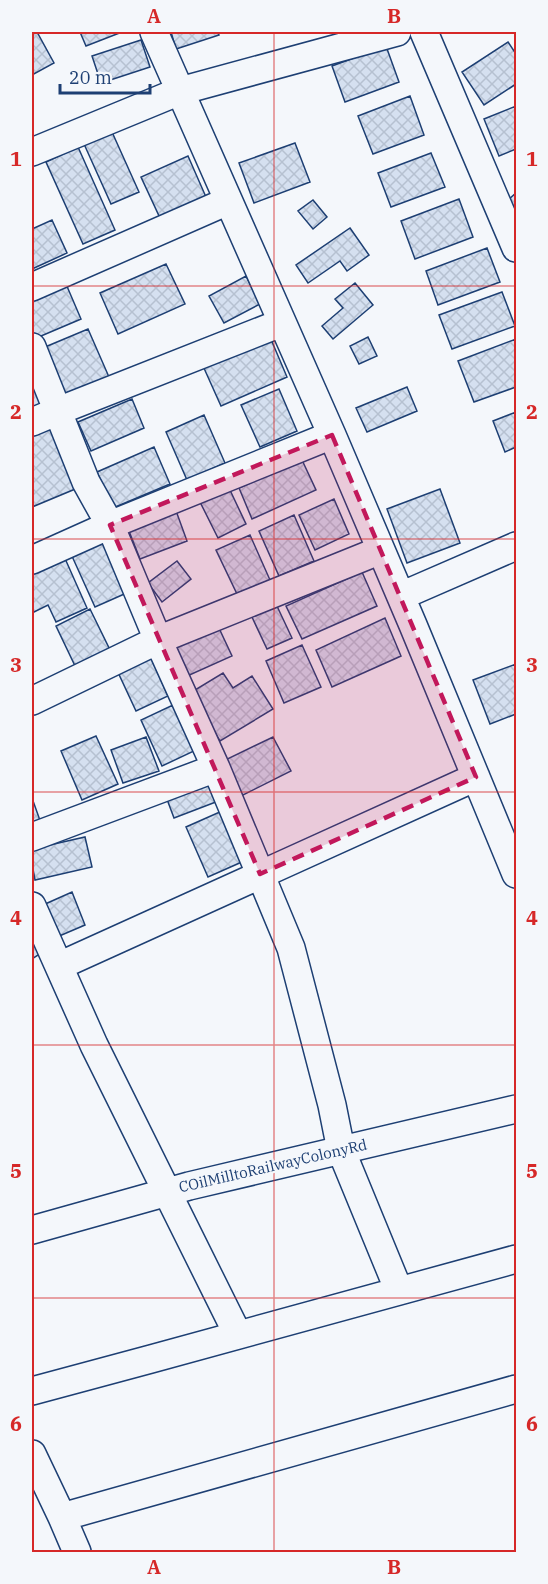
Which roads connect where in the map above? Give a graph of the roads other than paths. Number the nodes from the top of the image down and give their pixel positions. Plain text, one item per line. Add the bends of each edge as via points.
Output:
1 (154, 32) edge
2 (397, 32) edge
3 (424, 32) edge
4 (180, 91) junction
5 (32, 152) edge
6 (228, 201) junction
7 (516, 248) edge
8 (32, 287) edge
9 (281, 323) junction
10 (32, 347) edge
11 (58, 411) junction
12 (32, 422) edge
13 (332, 435) junction
14 (110, 525) junction
15 (516, 546) edge
16 (381, 550) junction
17 (32, 560) edge
18 (401, 596) junction
19 (158, 640) junction
20 (32, 701) edge
21 (216, 768) junction
22 (476, 777) junction
23 (32, 837) edge
24 (260, 874) junction
25 (516, 874) edge
26 (32, 906) edge
27 (59, 966) junction
28 (516, 1109) edge
29 (341, 1150) junction
30 (167, 1192) junction
31 (32, 1230) edge
32 (516, 1258) edge
33 (399, 1291) junction
34 (238, 1335) junction
35 (516, 1389) edge
36 (32, 1391) edge
37 (32, 1454) edge
38 (62, 1517) junction
39 (77, 1552) edge

1 - 4 street
2 - 4 street
3 - 7 street
4 - 5 street
4 - 6 street
6 - 8 street
6 - 9 street
9 - 11 street
9 - 13 street
10 - 11 street
11 - 12 street
11 - 14 street via 86,482
13 - 14 street
13 - 16 street
14 - 17 street
14 - 19 street
15 - 18 street
16 - 18 street
16 - 19 street
18 - 22 street
19 - 20 street
19 - 21 street
21 - 23 street
21 - 24 street
22 - 24 street
22 - 25 street
24 - 27 street
24 - 29 street via 291,948
26 - 27 street
27 - 30 street
28 - 29 street, COilMilltoRailwayColonyRd
29 - 30 street, COilMilltoRailwayColonyRd
29 - 33 street
30 - 31 street, COilMilltoRailwayColonyRd
30 - 34 street
32 - 33 street
33 - 34 street
34 - 36 street
35 - 38 street
37 - 38 street
38 - 39 street

